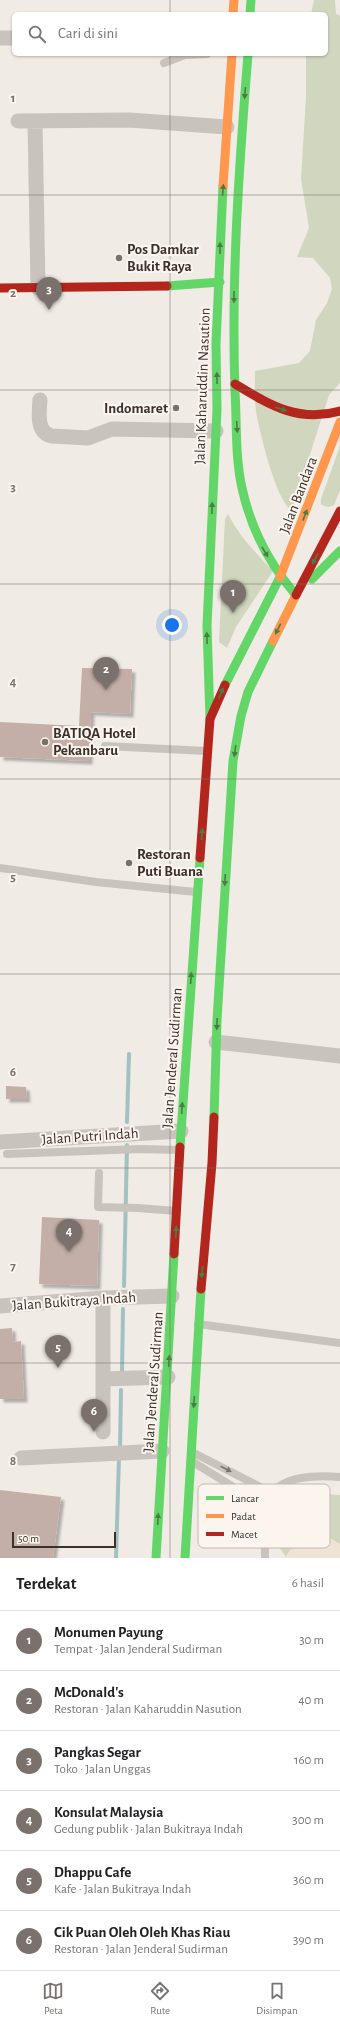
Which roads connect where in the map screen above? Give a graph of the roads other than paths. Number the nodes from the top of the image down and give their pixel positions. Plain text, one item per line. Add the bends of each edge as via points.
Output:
1 (234, 0) edge
2 (251, 0) edge
3 (233, 12) edge
4 (250, 12) edge
5 (0, 38) edge
6 (12, 38) edge
7 (185, 56) edge
8 (232, 56) edge
9 (248, 56) edge
10 (164, 63) dead end
11 (18, 121) dead end
12 (35, 121) junction
13 (227, 127) junction
14 (220, 229) junction
15 (237, 230) junction
16 (220, 282) junction
17 (0, 288) edge
18 (38, 288) junction
19 (235, 384) junction
20 (40, 400) dead end
21 (340, 411) edge
22 (340, 422) edge
23 (216, 430) junction
24 (340, 511) edge
25 (337, 523) edge
26 (307, 551) dead end
27 (340, 551) edge
28 (296, 562) dead end
29 (280, 577) junction
30 (296, 594) junction
31 (210, 719) junction
32 (105, 746) dead end
33 (207, 751) junction
34 (0, 868) edge
35 (197, 892) junction
36 (216, 1042) junction
37 (340, 1056) edge
38 (181, 1131) junction
39 (180, 1150) junction
40 (2, 1151) edge
41 (99, 1173) dead end
42 (177, 1212) junction
43 (172, 1296) junction
44 (103, 1298) junction
45 (0, 1306) edge
46 (198, 1324) junction
47 (340, 1343) edge
48 (168, 1377) junction
49 (103, 1380) junction
50 (103, 1432) dead end
51 (162, 1451) junction
52 (191, 1456) junction
53 (20, 1458) dead end
54 (340, 1477) edge
55 (232, 1484) edge
56 (252, 1484) edge
57 (283, 1484) edge
58 (265, 1548) edge
59 (156, 1558) edge
60 (185, 1558) edge
61 (265, 1558) edge

1 - 3 main road
2 - 4 main road
5 - 6 street
7 - 10 lane
8 - 13 main road, Jalan Kaharuddin Nasution
9 -> 15 main road, Jalan Kaharuddin Nasution
11 - 12 street
12 - 13 street via 129,120
12 - 18 street
14 -> 13 main road, Jalan Kaharuddin Nasution
14 - 15 main road
16 -> 14 main road, Jalan Kaharuddin Nasution
15 -> 19 main road, Jalan Kaharuddin Nasution via 234,279
16 - 18 main road via 160,287
23 -> 16 main road, Jalan Kaharuddin Nasution via 216,344
17 - 18 main road
19 -> 21 main road via 278,409 309,416 331,415
19 -> 29 main road, Jalan Kaharuddin Nasution via 242,488 262,546
20 - 23 street via 39,419 42,429 52,436 88,438 112,429
29 -> 22 main road, Jalan Bandara
31 -> 23 main road, Jalan Kaharuddin Nasution via 206,626
24 - 25 main road
25 - 26 main road
25 -> 30 main road
27 - 30 main road
28 - 29 main road
29 - 30 main road, Jalan Kaharuddin Nasution
31 -> 29 main road, Jalan Jenderal Sudirman
30 -> 36 main road via 248,692 237,735 233,761
31 - 33 main road, Jalan Jenderal Sudirman
32 - 33 lane
35 -> 33 main road, Jalan Jenderal Sudirman
34 - 35 lane via 96,882
38 -> 35 main road, Jalan Jenderal Sudirman
36 - 37 street
36 -> 46 main road
38 - 39 main road, Jalan Jenderal Sudirman
38 - 40 street, Jalan Putri Indah via 21,1140
39 - 40 lane
39 - 42 main road, Jalan Jenderal Sudirman via 183,1161
41 - 42 lane via 98,1207
43 -> 42 main road, Jalan Jenderal Sudirman
43 - 44 street, Jalan Bukitraya Indah
48 -> 43 main road, Jalan Jenderal Sudirman
44 - 45 street, Jalan Bukitraya Indah
44 - 49 street
46 - 47 lane
46 -> 52 main road
48 - 49 street
48 - 51 main road, Jalan Jenderal Sudirman
49 - 50 street
51 - 53 street
59 -> 51 main road, Jalan Jenderal Sudirman
52 - 55 lane
52 -> 56 lane
52 - 60 main road
54 - 57 lane via 307,1477
58 - 61 lane

